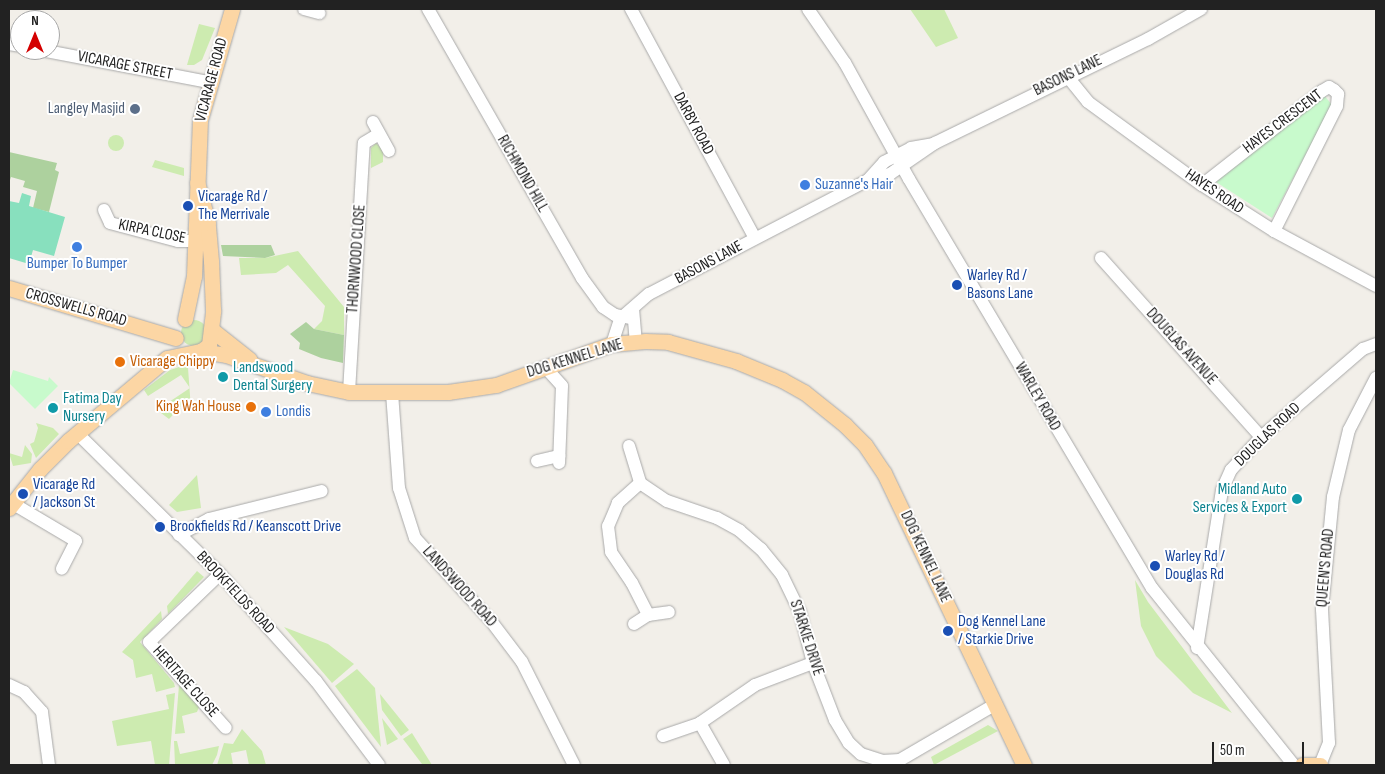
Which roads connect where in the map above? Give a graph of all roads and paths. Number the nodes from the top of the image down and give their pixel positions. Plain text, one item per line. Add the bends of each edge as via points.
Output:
1 (232, 9) edge
2 (304, 9) edge
3 (428, 9) edge
4 (631, 9) edge
5 (808, 9) edge
6 (1201, 9) edge
7 (319, 13) dead end
8 (60, 53) edge
9 (1068, 76) junction
10 (209, 82) junction
11 (373, 122) dead end
12 (379, 134) junction
13 (935, 143) junction
14 (389, 151) dead end
15 (896, 155) junction
16 (903, 167) junction
17 (868, 180) junction
18 (1202, 185) junction
19 (104, 210) dead end
20 (1274, 231) junction
21 (755, 238) junction
22 (202, 241) junction
23 (1101, 258) dead end
24 (1376, 286) edge
25 (9, 288) edge
26 (630, 315) junction
27 (180, 327) junction
28 (212, 330) junction
29 (636, 341) junction
30 (612, 344) junction
31 (1376, 344) edge
32 (194, 351) junction
33 (166, 358) junction
34 (545, 367) junction
35 (262, 368) junction
36 (1376, 378) edge
37 (349, 392) junction
38 (392, 393) junction
39 (77, 433) junction
40 (1261, 437) junction
41 (629, 446) dead end
42 (537, 461) dead end
43 (640, 483) junction
44 (322, 491) dead end
45 (11, 506) edge
46 (179, 535) junction
47 (62, 569) dead end
48 (220, 574) junction
49 (669, 612) dead end
50 (648, 615) junction
51 (634, 624) dead end
52 (1197, 648) junction
53 (812, 663) junction
54 (9, 685) edge
55 (994, 705) junction
56 (700, 723) junction
57 (226, 728) dead end
58 (663, 736) dead end
59 (882, 763) edge
60 (49, 765) edge
61 (378, 765) edge
62 (574, 765) edge
63 (724, 765) edge
64 (1024, 765) edge
65 (1294, 765) edge
66 (1302, 765) edge
67 (1320, 765) edge

1 - 10 main road, VICARAGE ROAD
2 - 7 street
3 - 26 street, RICHMOND HILL via 582,278 604,307
4 - 21 street, DARBY ROAD
5 - 15 street, WARLEY ROAD via 845,63
6 - 9 street, BASONS LANE via 1148,39
8 - 10 street, VICARAGE STREET
9 - 13 street, BASONS LANE
9 - 18 street, HAYES ROAD via 1088,102
10 - 22 main road, VICARAGE ROAD via 200,120 197,182 204,204
11 - 12 street
12 - 14 street
12 - 37 street, THORNWOOD CLOSE via 364,143
13 - 15 street, BASONS LANE
13 - 16 street, BASONS LANE
15 - 16 street, WARLEY ROAD
15 - 17 street, BASONS LANE via 884,162
16 - 17 street, BASONS LANE
16 - 52 street, WARLEY ROAD via 1085,479 1152,588
17 - 21 street, BASONS LANE
18 - 20 street, HAYES ROAD
18 - 20 street, HAYES CRESCENT via 1322,91 1329,87 1334,90 1338,94 1337,106
19 - 22 street, KIRPA CLOSE via 110,223 178,241
20 - 24 street, HAYES ROAD
21 - 26 street, BASONS LANE via 649,294
22 - 27 main road, VICARAGE ROAD
22 - 28 main road, VICARAGE ROAD
23 - 40 street, DOUGLAS AVENUE
25 - 27 main road, CROSSWELLS ROAD via 143,327
26 - 29 street
26 - 30 street, BASONS LANE
27 - 28 main road via 193,316 204,318
27 - 32 main road
27 - 33 main road, VICARAGE ROAD
28 - 32 main road via 208,344
28 - 35 main road, DOG KENNEL LANE
29 - 30 main road, DOG KENNEL LANE
29 - 55 main road, DOG KENNEL LANE via 668,342 736,361 804,392 852,431 884,473
30 - 34 main road, DOG KENNEL LANE
31 - 40 street, DOUGLAS ROAD via 1363,350
32 - 33 main road, VICARAGE ROAD
32 - 35 main road, DOG KENNEL LANE
33 - 39 main road, VICARAGE ROAD
34 - 38 main road, DOG KENNEL LANE via 496,385 448,392
34 - 42 street via 562,386 559,459
35 - 37 main road, DOG KENNEL LANE
36 - 67 street, QUEEN'S ROAD via 1349,430 1333,498 1322,609 1329,743
37 - 38 main road, DOG KENNEL LANE
38 - 62 street, LANDSWOOD ROAD via 399,488 415,538 491,621 522,662
39 - 45 main road, VICARAGE ROAD via 40,469
39 - 46 street, BROOKFIELDS ROAD
40 - 52 street, DOUGLAS ROAD via 1231,470 1222,490
41 - 43 street
43 - 50 street via 618,503 608,526 611,552
43 - 53 street, STARKIE DRIVE via 667,501 717,518 761,549 782,575 800,612
44 - 46 street via 280,494 209,519
45 - 47 street via 76,541
46 - 48 street, BROOKFIELDS ROAD
48 - 57 street, HERITAGE CLOSE via 149,642
48 - 61 street, BROOKFIELDS ROAD via 316,681
49 - 50 street
50 - 51 street
52 - 65 street, WARLEY ROAD
53 - 56 street via 755,685
53 - 59 street, STARKIE DRIVE via 849,743 862,754
54 - 60 street via 24,692 42,712
55 - 59 street, STARKIE DRIVE via 900,760
55 - 64 main road, DOG KENNEL LANE
56 - 58 street
56 - 63 street
66 - 67 main road

